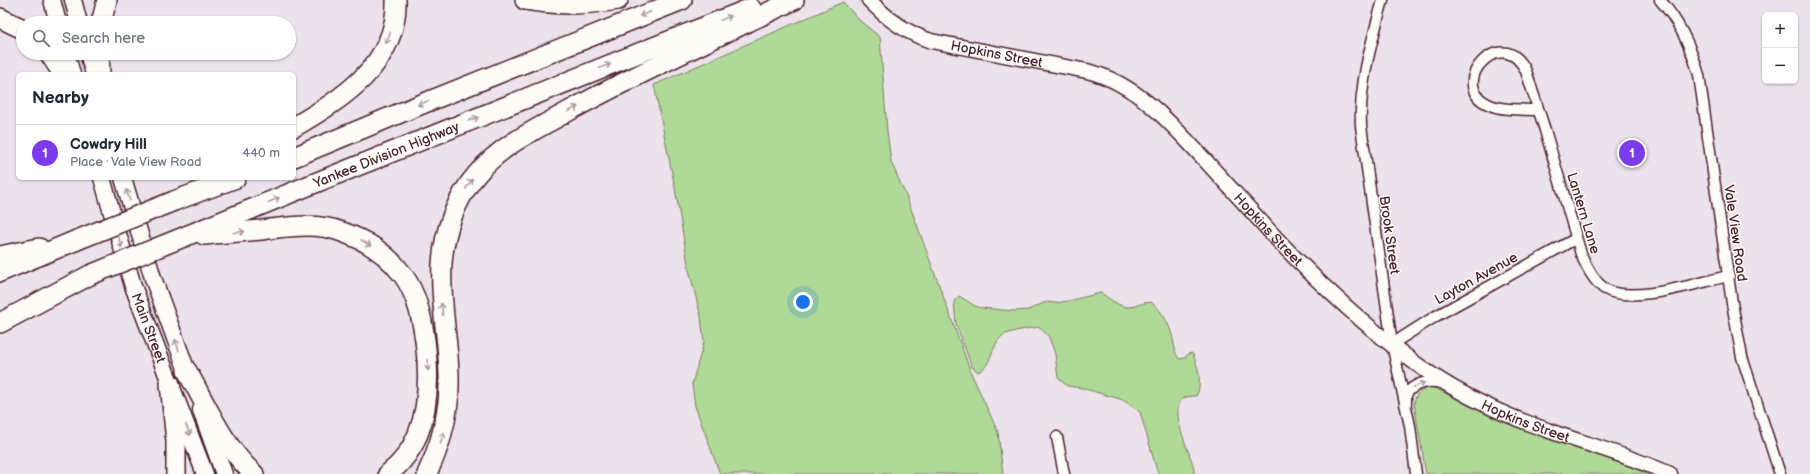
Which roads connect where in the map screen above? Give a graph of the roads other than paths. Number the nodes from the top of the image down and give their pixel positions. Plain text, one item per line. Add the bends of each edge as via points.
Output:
1 (52, 0) edge
2 (73, 0) edge
3 (107, 0) edge
4 (396, 0) edge
5 (525, 0) edge
6 (618, 0) edge
7 (682, 0) edge
8 (771, 0) edge
9 (794, 0) edge
10 (869, 0) edge
11 (1383, 0) edge
12 (1660, 0) edge
13 (56, 16) edge
14 (77, 16) edge
15 (103, 16) edge
16 (0, 18) edge
17 (16, 26) edge
18 (54, 60) edge
19 (68, 60) edge
20 (90, 60) edge
21 (99, 60) edge
22 (62, 72) edge
23 (71, 72) edge
24 (93, 72) edge
25 (100, 72) edge
26 (1538, 110) junction
27 (296, 126) edge
28 (296, 156) edge
29 (103, 180) edge
30 (124, 180) edge
31 (204, 180) edge
32 (231, 180) edge
33 (174, 201) junction
34 (186, 236) junction
35 (1575, 239) junction
36 (77, 240) junction
37 (0, 256) edge
38 (0, 272) edge
39 (90, 275) junction
40 (1729, 276) junction
41 (0, 308) edge
42 (0, 323) edge
43 (1392, 344) junction
44 (187, 371) junction
45 (170, 384) junction
46 (1449, 385) junction
47 (1406, 409) junction
48 (1057, 437) dead end
49 (176, 474) edge
50 (206, 474) edge
51 (224, 474) edge
52 (254, 474) edge
53 (388, 474) edge
54 (428, 474) edge
55 (1064, 474) edge
56 (1416, 474) edge
57 (1670, 474) edge
58 (1780, 474) edge

1 - 13 main road
2 - 14 main road
3 - 15 highway
4 -> 27 highway via 391,30 383,51 370,70 338,100
5 - 6 highway via 569,5
7 -> 28 highway
34 -> 8 highway, Yankee Division Highway
54 -> 9 highway via 443,434 448,401 448,367 442,302 445,242 452,218 471,181 495,156 537,128
10 - 43 main road, Hopkins Street via 894,23 931,42 1087,71 1106,76 1128,88 1179,132 1275,237 1339,302
11 - 43 street, Brook Street via 1363,84 1360,115
12 - 40 street, Vale View Road via 1684,34 1699,75
16 - 17 highway
18 - 22 highway
19 - 23 main road
20 - 24 main road
21 - 25 highway
26 - 26 street, Lantern Lane via 1526,72 1517,59 1498,54 1488,56 1480,62 1473,80 1475,90 1484,102 1498,108
26 - 35 street, Lantern Lane
29 -> 45 main road, Main Street via 133,286
44 -> 30 main road, Main Street via 153,278
31 - 33 highway
32 - 33 highway
33 - 36 highway, bridge
34 - 39 highway, Yankee Division Highway, bridge
34 -> 53 highway via 294,226 324,227 342,231 382,253 404,276 414,295 422,320 428,377 425,409 416,438 408,454
35 - 40 street, Lantern Lane via 1583,260 1596,281 1618,294 1633,295
35 - 43 street, Layton Avenue via 1436,316
36 - 37 highway
36 - 38 highway
39 - 41 highway, Yankee Division Highway
39 - 42 highway
40 - 58 street, Vale View Road via 1742,357
43 - 46 main road, Hopkins Street
43 - 47 street, Brook Street
44 - 51 main road, Main Street
44 - 52 highway via 229,445
45 - 49 highway via 176,441
45 -> 50 main road, Main Street
47 -> 46 street via 1406,394 1416,385 1430,381
46 - 57 main road, Hopkins Street via 1489,407 1518,419
47 - 56 street, Brook Street
48 - 55 street

